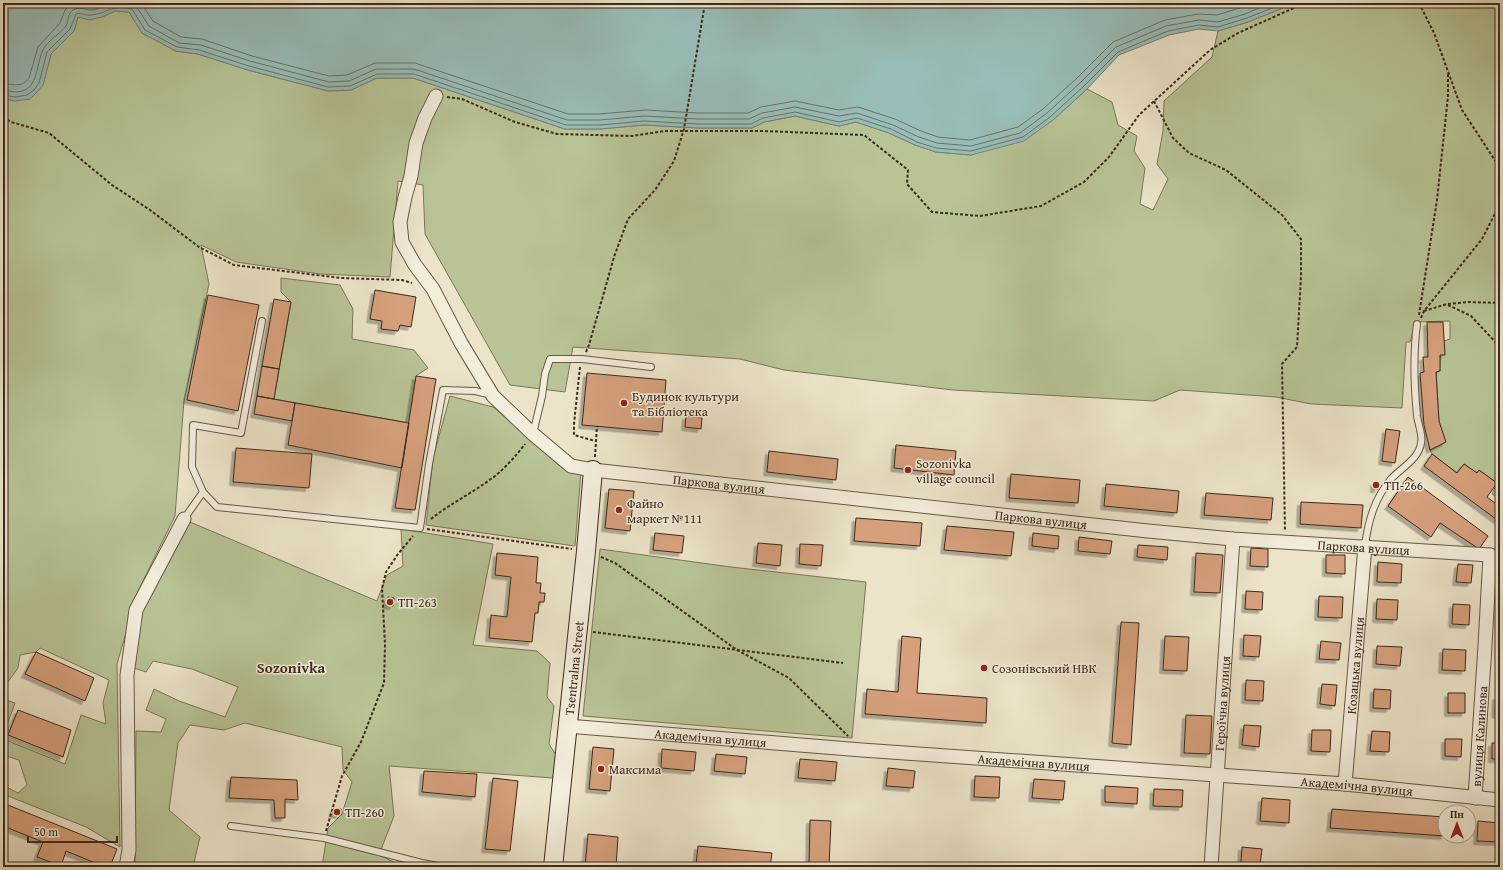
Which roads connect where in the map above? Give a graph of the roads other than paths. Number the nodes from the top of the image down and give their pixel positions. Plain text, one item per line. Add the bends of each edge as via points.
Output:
1 (436, 96) road end
2 (262, 321) dead end
3 (1417, 324) road end
4 (652, 367) dead end
5 (493, 396) junction
6 (533, 434) junction
7 (593, 470) junction
8 (203, 492) junction
9 (184, 520) joint
10 (1233, 539) junction
11 (1365, 546) junction
12 (1495, 558) edge
13 (567, 726) junction
14 (1218, 775) junction
15 (1345, 784) junction
16 (1475, 798) junction
17 (1500, 800) edge
18 (231, 826) dead end
19 (126, 867) edge
20 (444, 867) edge
21 (552, 867) edge
22 (1211, 867) edge

1 - 5 street, Паркова вулиця via 416,143 400,222 402,242 433,289
2 - 8 lane via 241,433 193,425 192,467
3 - 11 lane via 1415,378 1417,417 1422,443 1415,458 1390,480 1373,507
4 - 6 lane via 582,359 550,360
5 - 6 street, Паркова вулиця
5 - 8 lane via 475,391 443,390 420,528 217,508
6 - 7 street, Паркова вулиця via 571,466
7 - 10 street, Паркова вулиця
7 - 13 street, Tsentralna Street
8 - 9 lane
9 - 19 street via 136,610 127,675 129,850
10 - 11 street, Паркова вулиця
10 - 14 street, Героїчна вулиця
11 - 12 street, Паркова вулиця
11 - 15 street, Козацька вулиця
12 - 16 street, вулиця Калинова
13 - 14 street, Академічна вулиця
13 - 21 street, Tsentralna Street
14 - 15 street, Академічна вулиця
14 - 22 street, Героїчна вулиця
15 - 16 street, Академічна вулиця
16 - 17 street, Академічна вулиця
18 - 20 lane via 324,838

